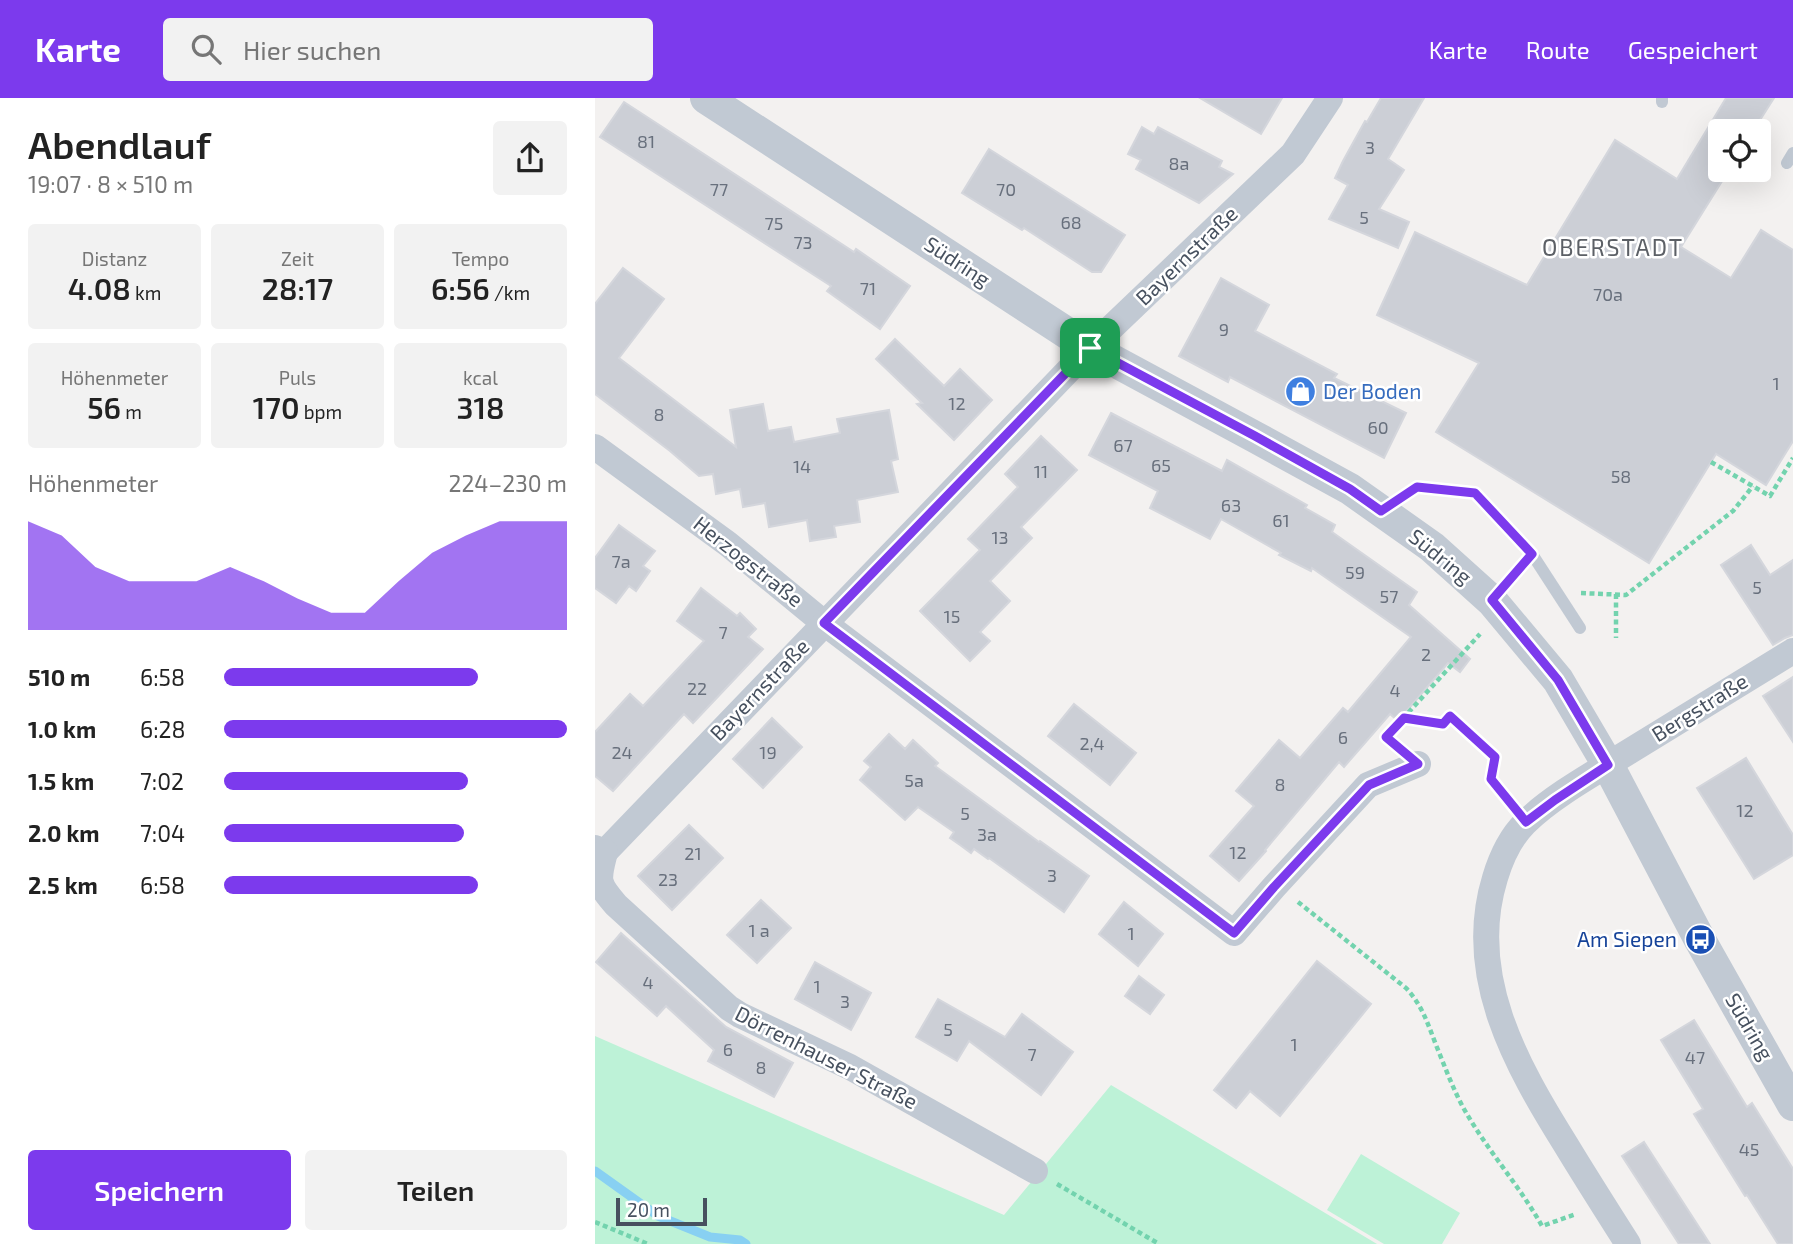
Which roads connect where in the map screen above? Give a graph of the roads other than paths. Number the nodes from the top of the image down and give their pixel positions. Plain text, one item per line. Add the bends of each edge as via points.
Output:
1 (706, 98) edge
2 (1330, 98) edge
3 (1090, 348) junction
4 (595, 447) edge
5 (1381, 511) junction
6 (1532, 554) junction
7 (1497, 606) junction
8 (824, 623) junction
9 (1580, 628) dead end
10 (1793, 650) edge
11 (1418, 764) road end
12 (1608, 765) junction
13 (600, 850) edge
14 (1793, 1105) edge
15 (1035, 1171) road end
16 (1628, 1244) edge

1 - 3 street, Südring
2 - 3 street, Bayernstraße via 1293,154
3 - 5 street, Südring via 1350,489
3 - 8 street, Bayernstraße
4 - 8 street, Herzogstraße via 728,544
5 - 6 lane via 1417,487 1475,493
5 - 7 street, Südring via 1431,547
6 - 7 lane
6 - 9 lane
7 - 12 street, Südring via 1558,680
8 - 11 street, Herzogstraße via 1234,933 1369,785
8 - 13 street, Bayernstraße
10 - 12 street, Bergstraße
12 - 14 street, Südring
12 - 16 street, Bergstraße via 1526,822 1512,838 1489,897 1485,951 1498,1011 1513,1051
13 - 15 street, Dörrenhauser Straße via 599,878 604,891 729,1008 850,1067

